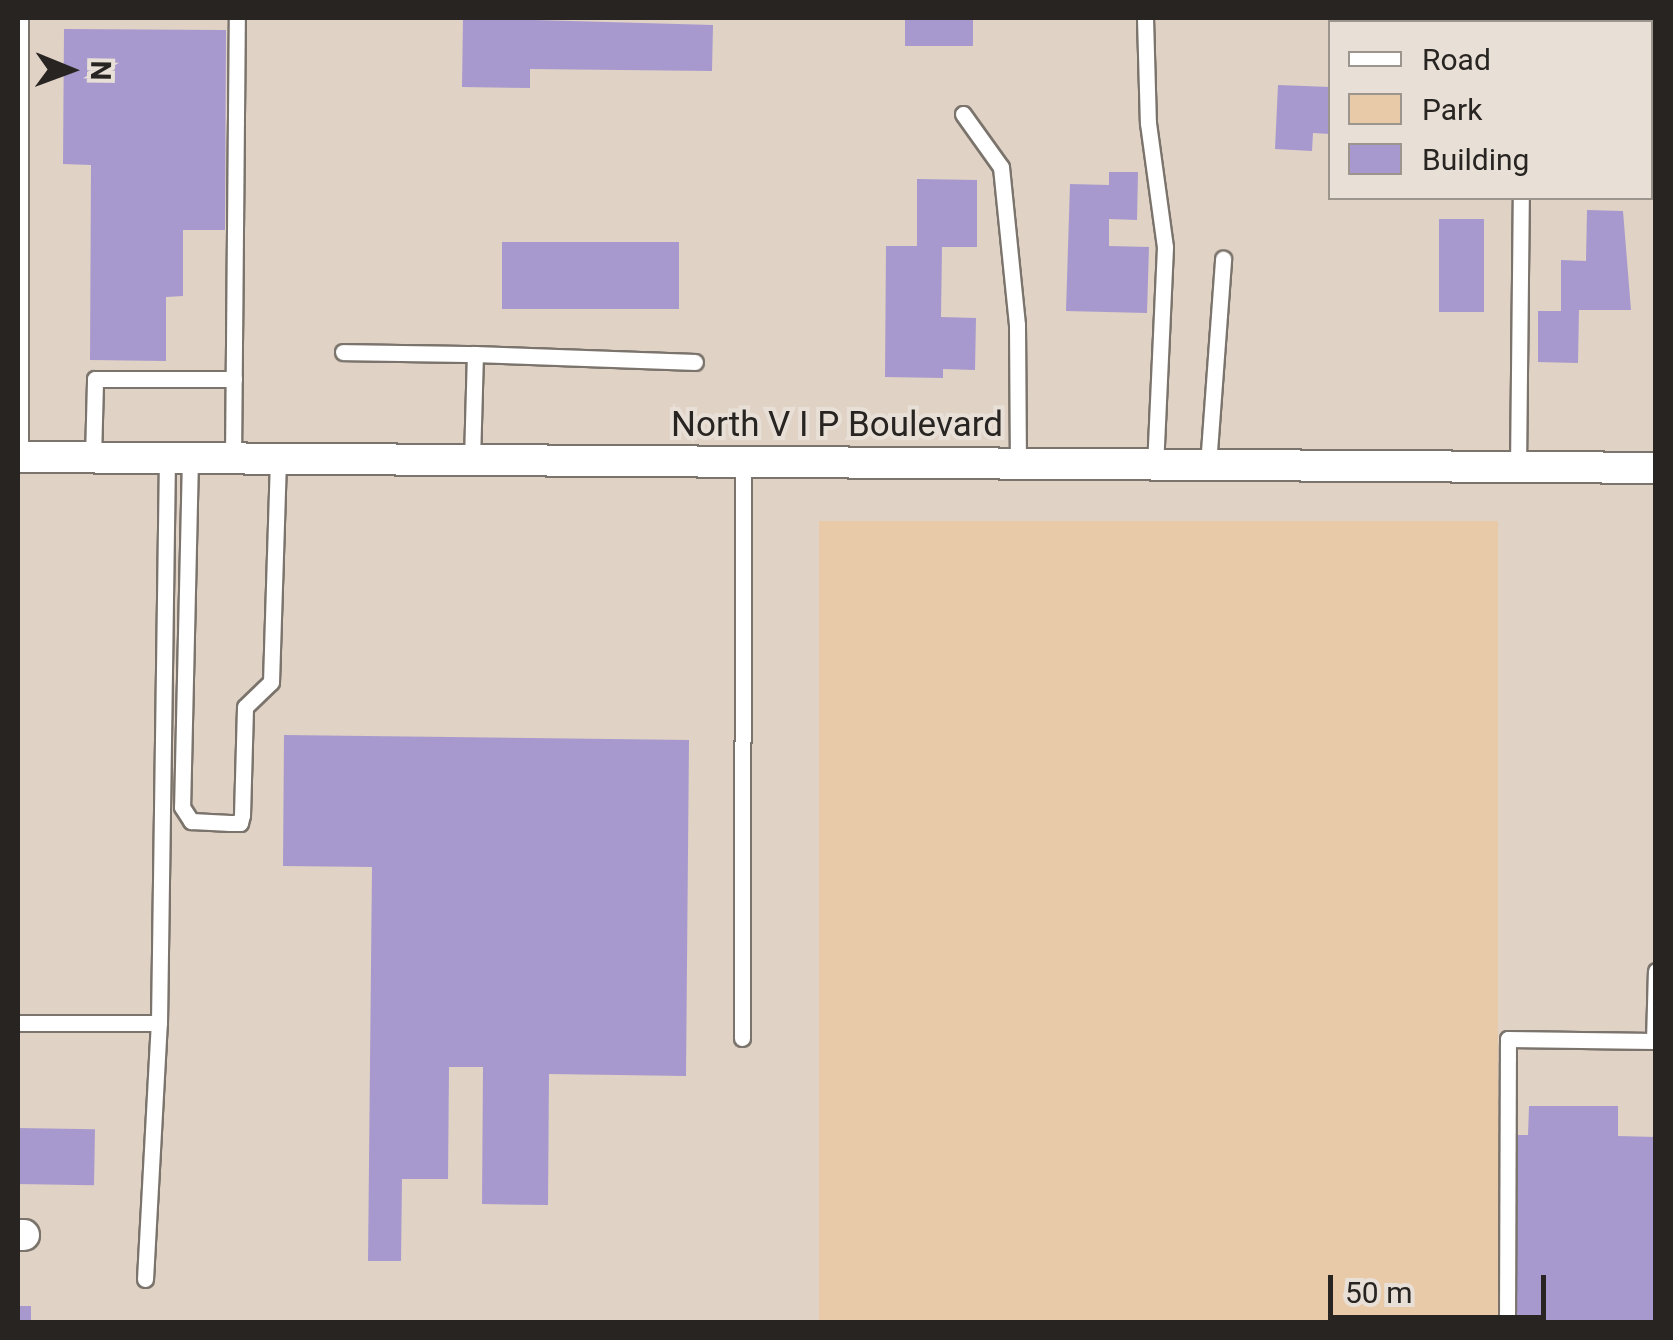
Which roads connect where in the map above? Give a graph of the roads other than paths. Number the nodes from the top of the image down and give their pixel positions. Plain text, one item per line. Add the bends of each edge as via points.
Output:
1 (20, 18) edge
2 (237, 18) edge
3 (1145, 18) edge
4 (964, 114) dead end
5 (1522, 200) edge
6 (1223, 259) dead end
7 (343, 352) dead end
8 (475, 354) junction
9 (695, 362) dead end
10 (18, 379) edge
11 (234, 379) junction
12 (19, 457) edge
13 (93, 458) junction
14 (178, 458) junction
15 (233, 458) junction
16 (278, 460) junction
17 (472, 460) junction
18 (743, 462) junction
19 (1018, 464) junction
20 (1155, 465) junction
21 (1208, 465) junction
22 (1518, 468) junction
23 (1656, 468) edge
24 (1656, 971) edge
25 (1655, 980) edge
26 (18, 1023) edge
27 (159, 1023) junction
28 (742, 1038) dead end
29 (146, 1279) dead end
30 (1506, 1322) edge

1 - 10 lane
2 - 11 lane
3 - 20 lane via 1148,123 1165,247
4 - 19 lane via 1001,168 1017,325
5 - 22 lane
6 - 21 lane
7 - 8 lane
8 - 9 lane
8 - 17 lane
10 - 12 lane
11 - 13 lane via 95,379
11 - 15 lane
12 - 13 street, North V I P Boulevard
13 - 14 street, North V I P Boulevard
14 - 15 street, North V I P Boulevard
14 - 16 lane via 182,807 191,822 230,823 240,823 242,815 245,707 271,682
14 - 27 lane
15 - 16 street, North V I P Boulevard
16 - 17 street, North V I P Boulevard
17 - 18 street, North V I P Boulevard
18 - 19 street, North V I P Boulevard
18 - 28 lane
19 - 20 street, North V I P Boulevard
20 - 21 street, North V I P Boulevard
21 - 22 street, North V I P Boulevard
22 - 23 street, North V I P Boulevard
24 - 25 lane
25 - 30 lane via 1654,1041 1508,1039
26 - 27 lane
27 - 29 lane

